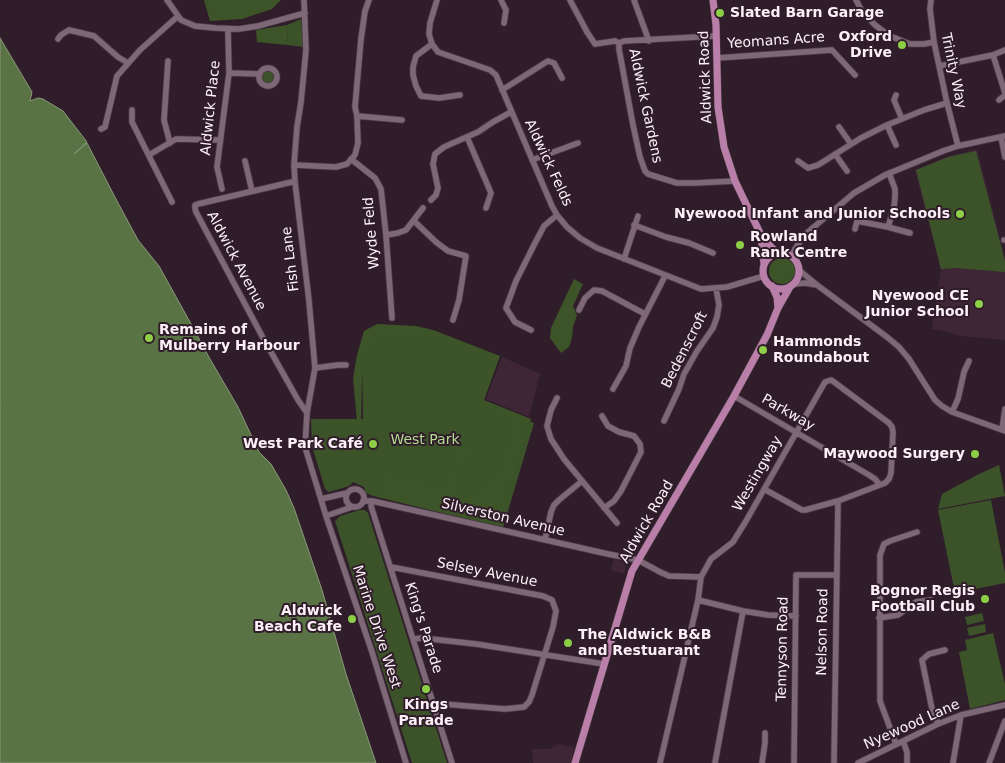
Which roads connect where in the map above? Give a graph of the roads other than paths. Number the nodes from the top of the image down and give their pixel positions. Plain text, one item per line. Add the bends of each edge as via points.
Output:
1 (167, 0) edge
2 (304, 0) edge
3 (369, 0) edge
4 (437, 0) edge
5 (501, 0) edge
6 (570, 0) edge
7 (634, 0) edge
8 (713, 0) edge
9 (856, 0) edge
10 (931, 0) edge
11 (305, 13) junction
12 (178, 16) junction
13 (504, 23) dead end
14 (228, 29) junction
15 (716, 36) junction
16 (58, 39) dead end
17 (649, 41) junction
18 (934, 42) junction
19 (620, 43) junction
20 (432, 44) junction
21 (1005, 50) edge
22 (993, 55) junction
23 (717, 58) junction
24 (168, 61) dead end
25 (128, 63) junction
26 (939, 66) junction
27 (229, 73) junction
28 (260, 74) dead end
29 (855, 75) dead end
30 (562, 78) dead end
31 (502, 90) junction
32 (1005, 94) edge
33 (460, 95) dead end
34 (896, 95) dead end
35 (999, 100) dead end
36 (947, 103) junction
37 (132, 110) dead end
38 (511, 112) junction
39 (356, 116) junction
40 (902, 119) junction
41 (402, 120) dead end
42 (887, 125) junction
43 (838, 127) dead end
44 (101, 129) dead end
45 (467, 137) junction
46 (1003, 137) edge
47 (220, 140) junction
48 (170, 143) junction
49 (578, 143) dead end
50 (851, 144) junction
51 (896, 145) dead end
52 (958, 146) junction
53 (836, 154) junction
54 (148, 155) junction
55 (1005, 157) edge
56 (351, 159) junction
57 (532, 160) junction
58 (245, 161) dead end
59 (798, 161) dead end
60 (294, 166) junction
61 (847, 171) dead end
62 (889, 173) junction
63 (735, 181) junction
64 (292, 182) dead end
65 (222, 189) dead end
66 (252, 191) junction
67 (430, 200) dead end
68 (172, 202) dead end
69 (423, 208) dead end
70 (486, 208) dead end
71 (557, 214) junction
72 (638, 216) dead end
73 (414, 220) junction
74 (634, 225) junction
75 (888, 228) junction
76 (855, 229) dead end
77 (910, 233) dead end
78 (386, 235) junction
79 (761, 235) junction
80 (713, 253) dead end
81 (778, 253) junction
82 (466, 256) junction
83 (791, 256) junction
84 (473, 259) dead end
85 (624, 259) junction
86 (764, 265) junction
87 (799, 270) junction
88 (665, 276) junction
89 (764, 276) junction
90 (792, 285) junction
91 (816, 285) junction
92 (772, 286) junction
93 (716, 288) junction
94 (778, 308) junction
95 (579, 310) dead end
96 (646, 314) junction
97 (392, 318) dead end
98 (453, 320) dead end
99 (531, 330) dead end
100 (969, 360) dead end
101 (346, 365) dead end
102 (315, 368) junction
103 (613, 389) dead end
104 (734, 396) junction
105 (557, 398) dead end
106 (1005, 409) edge
107 (952, 412) junction
108 (307, 413) junction
109 (602, 416) dead end
110 (664, 421) dead end
111 (1003, 430) edge
112 (797, 433) junction
113 (582, 481) junction
114 (880, 485) junction
115 (764, 489) junction
116 (347, 493) junction
117 (321, 499) junction
118 (364, 501) junction
119 (372, 501) junction
120 (838, 501) junction
121 (352, 507) junction
122 (604, 508) junction
123 (326, 516) junction
124 (617, 522) dead end
125 (917, 532) dead end
126 (545, 540) junction
127 (638, 560) junction
128 (391, 567) junction
129 (837, 575) junction
130 (701, 577) junction
131 (698, 600) junction
132 (931, 600) dead end
133 (744, 611) junction
134 (796, 616) junction
135 (879, 618) junction
136 (414, 638) junction
137 (945, 650) dead end
138 (544, 655) junction
139 (604, 664) junction
140 (434, 705) junction
141 (1005, 706) edge
142 (961, 715) junction
143 (1005, 721) edge
144 (938, 724) junction
145 (765, 733) dead end
146 (900, 743) junction
147 (406, 763) edge
148 (452, 763) edge
149 (575, 763) edge
150 (660, 763) edge
151 (715, 763) edge
152 (762, 763) edge
153 (794, 763) edge
154 (834, 763) edge
155 (858, 763) edge
156 (907, 763) edge
157 (953, 763) edge
158 (988, 763) edge

1 - 12 street
2 - 11 street, Fish Lane
3 - 39 street via 361,39
4 - 20 street via 430,23
5 - 13 street via 506,10
6 - 19 street via 595,44
7 - 17 street
8 - 15 main road, Aldwick Road
9 - 18 street via 875,25 890,36 910,44
10 - 18 street, Trinity Way
11 - 14 street via 258,26
11 - 60 street, Fish Lane via 306,50
12 - 14 street via 195,26
12 - 25 street
14 - 27 street, Aldwick Place
15 - 17 street
15 - 23 main road, Aldwick Road
16 - 25 street via 69,30 94,36
17 - 19 street
18 - 26 street, Trinity Way
19 - 63 street, Aldwick Gardens via 633,125 645,171 678,183
20 - 31 street, Aldwick Felds via 438,52 490,70 496,75
20 - 33 street via 416,56 413,67 421,96
21 - 22 street
22 - 26 street
22 - 32 street
23 - 29 street, Yeomans Acre via 832,50
23 - 63 main road, Aldwick Road via 720,129
24 - 48 street via 164,120
25 - 44 street via 117,76 105,127
26 - 36 street, Trinity Way
27 - 28 street
27 - 47 street, Aldwick Place
30 - 31 street via 554,63 548,61
31 - 38 street, Aldwick Felds
32 - 35 street
34 - 40 street via 894,100
36 - 40 street
36 - 52 street, Trinity Way
37 - 54 street via 132,122
38 - 45 street
38 - 57 street, Aldwick Felds
39 - 41 street
39 - 56 street via 358,143
40 - 42 street
42 - 50 street
42 - 51 street
43 - 50 street
45 - 67 street via 435,154 433,164 438,188
45 - 70 street via 491,193
46 - 52 street
46 - 55 street
47 - 48 street via 176,139
47 - 65 street, Aldwick Place via 217,167
48 - 54 street
49 - 57 street
50 - 53 street
52 - 62 street
53 - 59 street via 808,168
53 - 61 street
54 - 68 street
56 - 60 street via 347,164 336,167
56 - 78 street, Wyde Feld via 375,178 381,189
57 - 71 street, Aldwick Felds
58 - 66 street
60 - 102 street, Fish Lane
62 - 75 street via 895,197
62 - 83 street via 854,193 836,208 808,232
63 - 79 main road, Aldwick Road
64 - 66 street, Aldwick Avenue
66 - 108 street, Aldwick Avenue via 198,204 195,208 262,336
69 - 73 street
71 - 85 street, Aldwick Felds via 567,227 592,246
71 - 99 street via 534,242 506,308 515,322
72 - 74 street
73 - 78 street via 406,230
73 - 82 street via 448,251
74 - 80 street
74 - 85 street
75 - 76 street via 857,222
75 - 77 street
78 - 97 street, Wyde Feld
79 - 81 main road
79 - 86 main road
81 - 83 main road
81 - 86 main road
82 - 84 street
82 - 98 street
83 - 87 main road
85 - 88 street, Aldwick Felds
86 - 89 main road
87 - 90 main road
87 - 91 street
88 - 93 street, Aldwick Felds via 701,289
88 - 96 street
89 - 92 main road
89 - 93 street, Aldwick Felds
90 - 91 street
90 - 92 main road via 780,289
90 - 94 main road, Aldwick Road
91 - 107 street via 899,347 935,400
92 - 94 main road
93 - 110 street, Bedenscroft via 719,305 713,328 684,374
94 - 104 main road, Aldwick Road
95 - 96 street via 594,290
96 - 103 street via 630,348 626,366
100 - 107 street
101 - 102 street
102 - 108 street, Fish Lane
104 - 112 street, Parkway
104 - 127 main road, Aldwick Road
105 - 113 street via 547,426 549,433 564,460
106 - 111 street
107 - 111 street
108 - 117 street, Fish Lane via 305,447
109 - 122 street via 608,426 634,436 641,452 621,491
112 - 114 street, Parkway via 876,479
112 - 114 street, Westingway via 825,382 830,380 892,427 891,474
112 - 115 street, Westingway
113 - 122 street
113 - 126 street via 554,505
114 - 120 street
115 - 120 street via 802,510
115 - 130 street, Westingway via 733,542 711,560
116 - 117 street
116 - 118 street, Silverston Avenue via 360,490
116 - 121 street via 346,501
117 - 123 street, Marine Drive West
118 - 119 street, Silverston Avenue
118 - 121 street, Silverston Avenue
119 - 126 street, Silverston Avenue
119 - 128 street, King's Parade
120 - 129 street, Nelson Road
121 - 123 street, Silverston Avenue
122 - 124 street
123 - 147 street, Marine Drive West
125 - 135 street via 884,544 880,555
126 - 127 street, Silverston Avenue
127 - 130 street, Silverston Avenue via 669,576
127 - 139 main road, Aldwick Road
128 - 136 street, King's Parade
128 - 138 street, Selsey Avenue via 552,600 556,611
129 - 134 street, Tennyson Road via 796,575
129 - 154 street, Nelson Road
130 - 131 street
131 - 133 street
131 - 150 street
132 - 135 street via 916,602 898,615
133 - 134 street
133 - 151 street
134 - 153 street, Tennyson Road
135 - 146 street via 880,702
136 - 138 street
136 - 140 street, King's Parade
137 - 144 street via 929,654 922,660
138 - 139 street
138 - 140 street via 532,695 524,707
139 - 149 main road, Aldwick Road
140 - 148 street, King's Parade
141 - 142 street, Nyewood Lane
142 - 144 street, Nyewood Lane
142 - 157 street
143 - 158 street
144 - 146 street, Nyewood Lane
145 - 152 street
146 - 155 street, Nyewood Lane
146 - 156 street via 907,752

